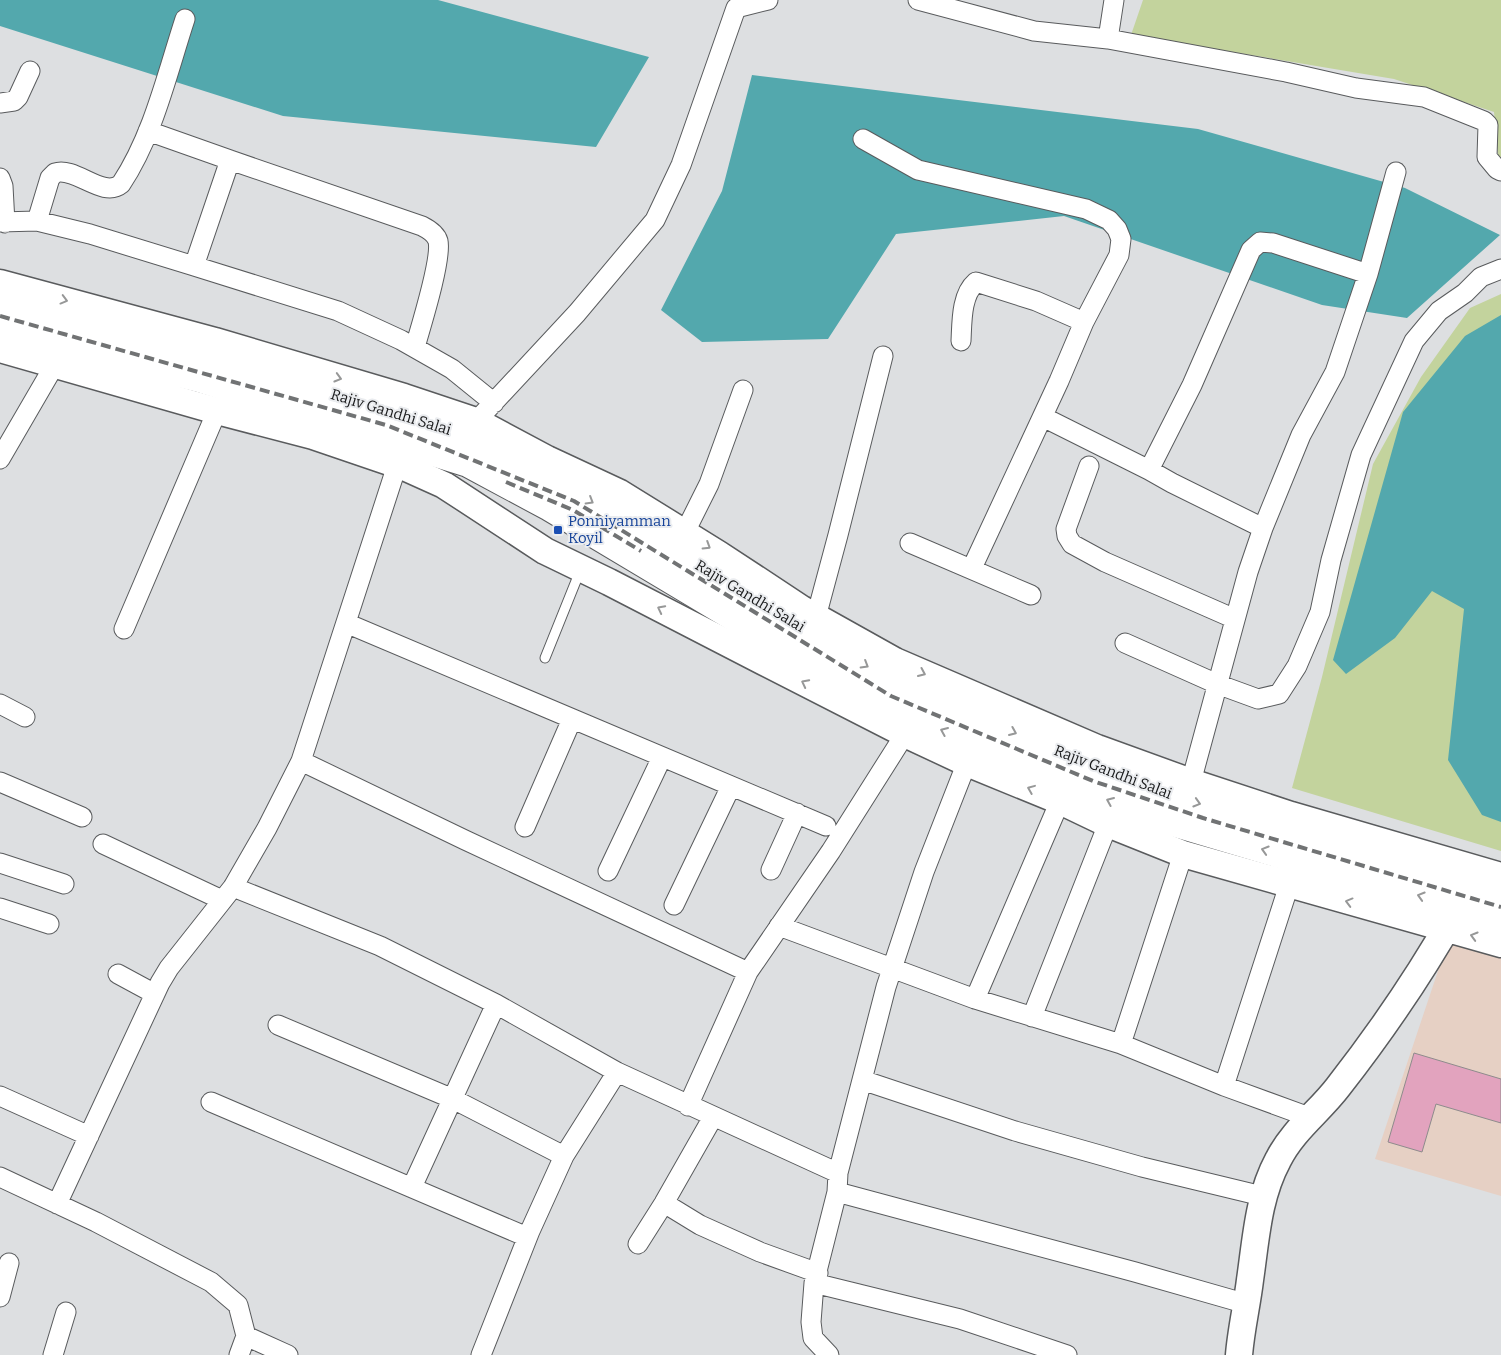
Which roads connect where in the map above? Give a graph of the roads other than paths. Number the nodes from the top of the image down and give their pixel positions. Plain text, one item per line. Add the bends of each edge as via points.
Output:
1 (768, 0) edge
2 (918, 0) edge
3 (1114, 0) edge
4 (734, 4) edge
5 (185, 19) dead end
6 (1108, 39) junction
7 (30, 71) dead end
8 (0, 103) edge
9 (148, 131) junction
10 (863, 139) dead end
11 (230, 160) junction
12 (1501, 170) edge
13 (1396, 172) dead end
14 (0, 178) edge
15 (37, 221) junction
16 (2, 223) edge
17 (194, 266) junction
18 (1501, 269) edge
19 (1368, 274) junction
20 (0, 283) edge
21 (0, 300) edge
22 (1084, 322) junction
23 (0, 326) edge
24 (962, 341) dead end
25 (415, 347) junction
26 (0, 349) edge
27 (60, 354) junction
28 (883, 356) dead end
29 (743, 390) dead end
30 (217, 411) junction
31 (1043, 417) junction
32 (478, 420) junction
33 (400, 454) junction
34 (0, 459) edge
35 (1089, 466) dead end
36 (1149, 470) junction
37 (1263, 528) junction
38 (684, 532) junction
39 (910, 543) dead end
40 (581, 568) junction
41 (972, 568) junction
42 (1031, 595) dead end
43 (816, 617) junction
44 (1235, 619) junction
45 (346, 623) junction
46 (124, 628) dead end
47 (1126, 644) dead end
48 (545, 658) dead end
49 (1217, 684) junction
50 (0, 704) edge
51 (25, 717) dead end
52 (572, 719) junction
53 (906, 734) junction
54 (970, 753) junction
55 (662, 757) junction
56 (301, 761) junction
57 (0, 782) edge
58 (1191, 782) junction
59 (731, 786) junction
60 (1060, 801) junction
61 (797, 813) junction
62 (82, 817) dead end
63 (1108, 824) junction
64 (826, 826) dead end
65 (525, 827) dead end
66 (103, 844) dead end
67 (1182, 854) junction
68 (0, 863) edge
69 (771, 870) dead end
70 (608, 871) dead end
71 (1501, 876) edge
72 (64, 884) dead end
73 (1289, 885) junction
74 (228, 893) junction
75 (1501, 894) edge
76 (674, 905) dead end
77 (0, 908) edge
78 (1452, 918) junction
79 (1501, 920) edge
80 (49, 924) dead end
81 (779, 926) junction
82 (1501, 944) edge
83 (892, 968) junction
84 (748, 972) junction
85 (118, 974) dead end
86 (155, 994) junction
87 (975, 999) junction
88 (496, 1004) junction
89 (1032, 1017) junction
90 (278, 1026) dead end
91 (1121, 1044) junction
92 (617, 1072) junction
93 (862, 1080) junction
94 (1224, 1086) junction
95 (0, 1096) edge
96 (452, 1099) junction
97 (211, 1102) dead end
98 (688, 1106) junction
99 (713, 1116) junction
100 (1310, 1117) junction
101 (89, 1136) junction
102 (564, 1156) junction
103 (838, 1173) junction
104 (0, 1177) edge
105 (412, 1187) junction
106 (837, 1192) junction
107 (1262, 1196) junction
108 (664, 1203) junction
109 (57, 1204) junction
110 (527, 1237) junction
111 (638, 1244) dead end
112 (9, 1264) dead end
113 (816, 1278) junction
114 (0, 1297) edge
115 (1247, 1304) junction
116 (66, 1312) dead end
117 (246, 1336) junction
118 (53, 1355) edge
119 (239, 1355) edge
120 (288, 1355) edge
121 (481, 1355) edge
122 (829, 1355) edge
123 (1067, 1355) edge
124 (1239, 1355) edge

1 - 4 street
2 - 6 street via 1034,31
3 - 6 street
4 - 32 street via 682,165 655,220 578,313
5 - 9 street
6 - 12 street via 1356,88 1424,97 1484,121 1488,125 1487,157
7 - 8 street via 18,97 14,101
9 - 11 street
9 - 15 street via 127,176 117,187 98,185 66,172 55,173 50,178
10 - 22 street via 918,170 1086,209 1109,220 1121,239 1119,255
11 - 17 street
11 - 25 street via 432,232 438,240 437,260
13 - 19 street
14 - 16 street via 3,186
15 - 16 street
15 - 17 street
17 - 25 street via 338,311
18 - 49 street via 1481,277 1439,311 1414,341 1361,455 1320,612 1297,666 1279,694 1258,700
19 - 36 street via 1273,242 1260,242 1252,250 1192,385
19 - 37 street via 1335,372 1301,435
20 -> 32 street via 224,344
21 - 32 main road, Rajiv Gandhi Salai
22 - 24 street via 1036,301 976,282 967,295
22 - 31 street
23 - 27 main road, Rajiv Gandhi Salai
25 - 32 street via 452,368
26 - 27 street
27 - 30 street
27 - 33 main road, Rajiv Gandhi Salai via 199,378
27 - 34 street
28 - 43 street
29 - 38 street via 709,484
30 - 33 street
30 - 46 street
31 - 36 street
31 - 41 street
32 - 38 street via 548,459 620,493
32 -> 75 main road, Rajiv Gandhi Salai via 478,439 563,484 895,683 1145,787
33 - 40 street via 545,551
33 - 45 street
54 -> 33 main road, Rajiv Gandhi Salai via 883,706 550,507 468,463
35 - 44 street via 1066,529 1072,544 1105,562
36 - 37 street
37 - 44 street
38 -> 43 street
39 - 41 street
40 - 48 lane
53 -> 40 street
41 - 42 street
43 -> 58 street via 895,661 1097,748
44 - 49 street
45 - 52 street
45 - 56 street
47 - 49 street
49 - 58 street
50 - 51 street
52 - 55 street
52 - 65 street
53 - 54 street
53 - 81 street
60 -> 54 street
78 -> 54 main road, Rajiv Gandhi Salai
54 - 83 street via 924,872
55 - 59 street
55 - 70 street
56 - 74 street via 267,828
56 - 84 street
57 - 62 street
58 - 71 street via 1291,815
59 - 61 street
59 - 76 street
60 - 63 street
60 - 87 street
61 - 64 street
61 - 69 street
63 - 67 street
63 - 89 street
66 - 74 street
67 - 73 street
67 - 91 street
68 - 72 street
78 -> 73 street
73 - 94 street
74 - 86 street via 169,968
74 - 88 street via 380,946
77 - 80 street
78 - 79 main road, Rajiv Gandhi Salai
82 -> 78 street
78 - 100 street via 1364,1055
81 - 83 street
81 - 84 street
83 - 87 street
83 - 93 street
84 - 98 street
85 - 86 street
86 - 101 street
87 - 89 street
88 - 92 street
88 - 96 street
89 - 91 street
90 - 96 street
91 - 94 street
92 - 98 street
92 - 102 street
93 - 103 street
93 - 107 street via 1015,1131
94 - 100 street
95 - 101 street
96 - 102 street
96 - 105 street
97 - 105 street
98 - 99 street
99 - 103 street
99 - 108 street
100 - 107 street via 1287,1145
101 - 109 street
102 - 110 street
103 - 106 street
104 - 109 street
105 - 110 street
106 - 113 street
106 - 115 street
107 - 115 street
108 - 111 street
108 - 113 street via 700,1225
109 - 117 street via 211,1282 238,1306
110 - 121 street
112 - 114 street
113 - 122 street via 811,1322 813,1338
113 - 123 street via 960,1319
115 - 124 street
116 - 118 street
117 - 119 street
117 - 120 street

